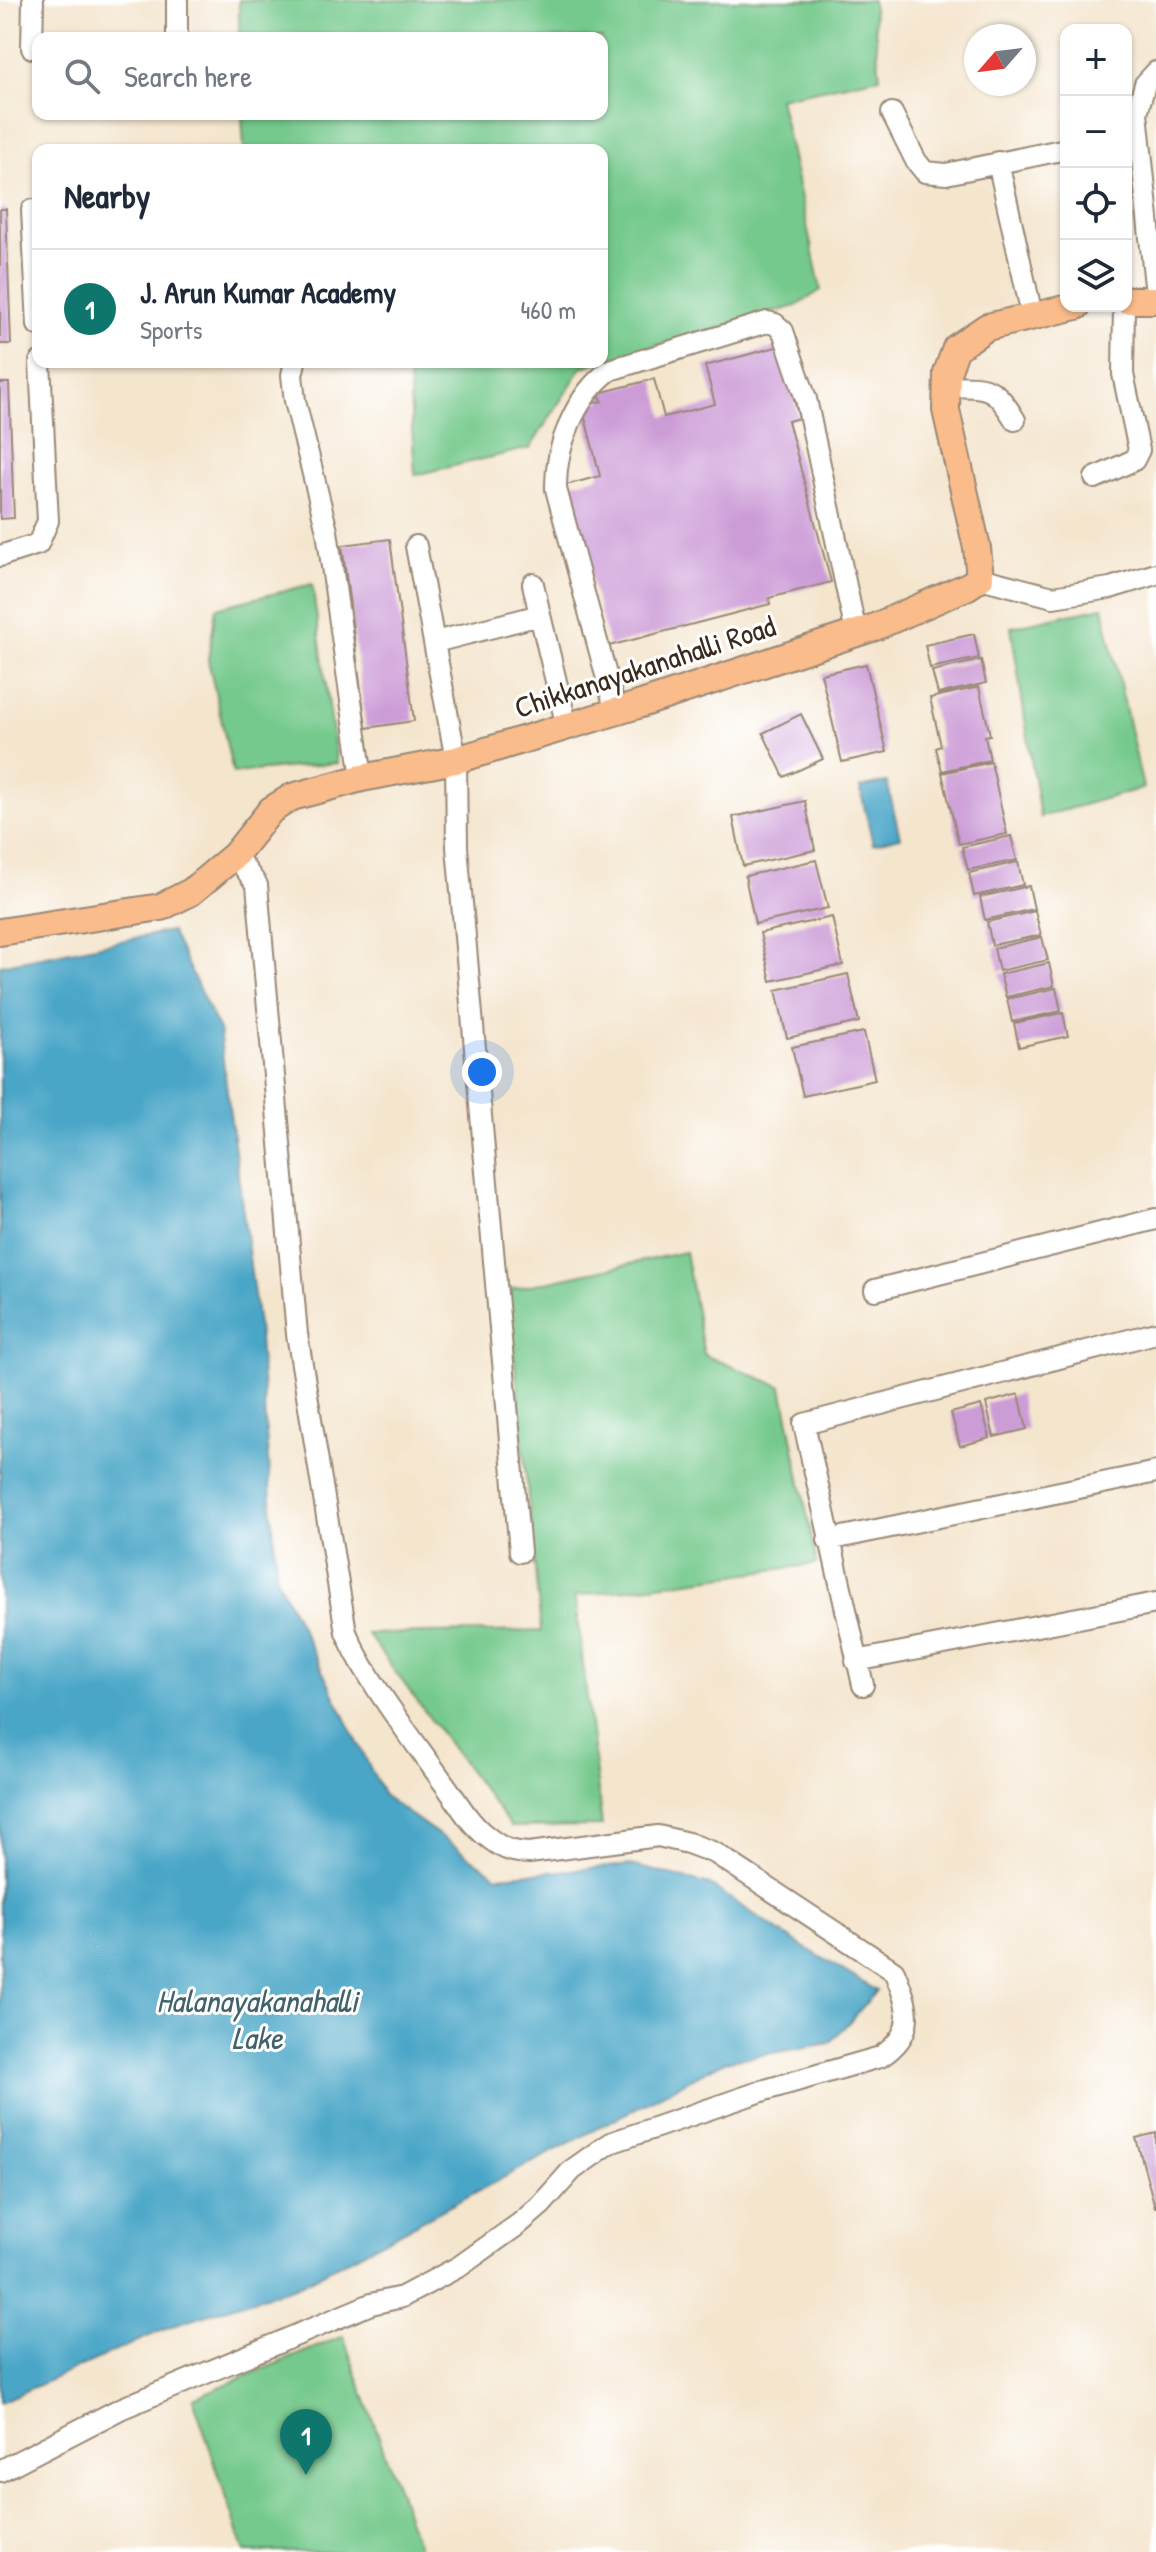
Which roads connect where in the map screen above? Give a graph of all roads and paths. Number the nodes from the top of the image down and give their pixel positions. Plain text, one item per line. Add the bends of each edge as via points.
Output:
1 (33, 0) edge
2 (177, 0) edge
3 (32, 32) edge
4 (177, 32) edge
5 (1156, 72) edge
6 (892, 113) dead end
7 (1140, 134) edge
8 (1060, 150) edge
9 (998, 162) junction
10 (1156, 298) edge
11 (1132, 302) edge
12 (1060, 309) edge
13 (1125, 312) edge
14 (1032, 315) junction
15 (40, 368) edge
16 (294, 368) edge
17 (946, 386) junction
18 (1015, 420) dead end
19 (1095, 478) dead end
20 (416, 546) dead end
21 (0, 556) edge
22 (1156, 574) edge
23 (980, 578) junction
24 (533, 584) dead end
25 (540, 615) junction
26 (856, 633) junction
27 (435, 642) junction
28 (616, 712) junction
29 (567, 727) junction
30 (456, 760) junction
31 (362, 778) junction
32 (235, 855) junction
33 (0, 932) edge
34 (1156, 1219) edge
35 (875, 1290) dead end
36 (1156, 1333) edge
37 (1156, 1472) edge
38 (828, 1540) junction
39 (520, 1552) dead end
40 (1156, 1603) edge
41 (856, 1661) junction
42 (863, 1685) dead end
43 (0, 2471) edge

1 - 3 street
2 - 4 street
5 - 7 street via 1140,98
6 - 9 street via 925,172 946,174
7 - 10 street
8 - 9 street
9 - 14 street
10 - 11 main road
12 - 14 main road
13 - 19 street via 1123,374 1139,450 1134,460
14 - 17 main road via 968,338 956,348
15 - 21 street via 48,521 38,544
16 - 31 street via 295,401 327,531
17 - 18 street via 993,390
17 - 23 main road via 946,410
20 - 27 street
22 - 23 street via 1053,597
23 - 26 main road, Chikkanayakanahalli Road
24 - 25 street
25 - 27 street
25 - 29 street
26 - 28 main road, Chikkanayakanahalli Road
26 - 28 street via 806,399 783,331 767,322 610,370 585,395 560,452 556,489
27 - 30 street
28 - 29 main road, Chikkanayakanahalli Road
29 - 30 main road, Chikkanayakanahalli Road
30 - 31 main road, Chikkanayakanahalli Road
30 - 39 street via 457,847
31 - 32 main road, Chikkanayakanahalli Road via 292,797 271,810
32 - 33 main road, Chikkanayakanahalli Road via 191,892 161,907
32 - 43 street via 257,885 297,1334 346,1632 360,1659 463,1809 501,1847 529,1853 658,1836 715,1853 894,1971 909,2020 902,2038 880,2057 610,2143 572,2170 507,2232 460,2266 402,2297 371,2304 120,2409
34 - 35 street
36 - 38 street via 804,1424
37 - 38 street
38 - 41 street
40 - 41 street
41 - 42 street

